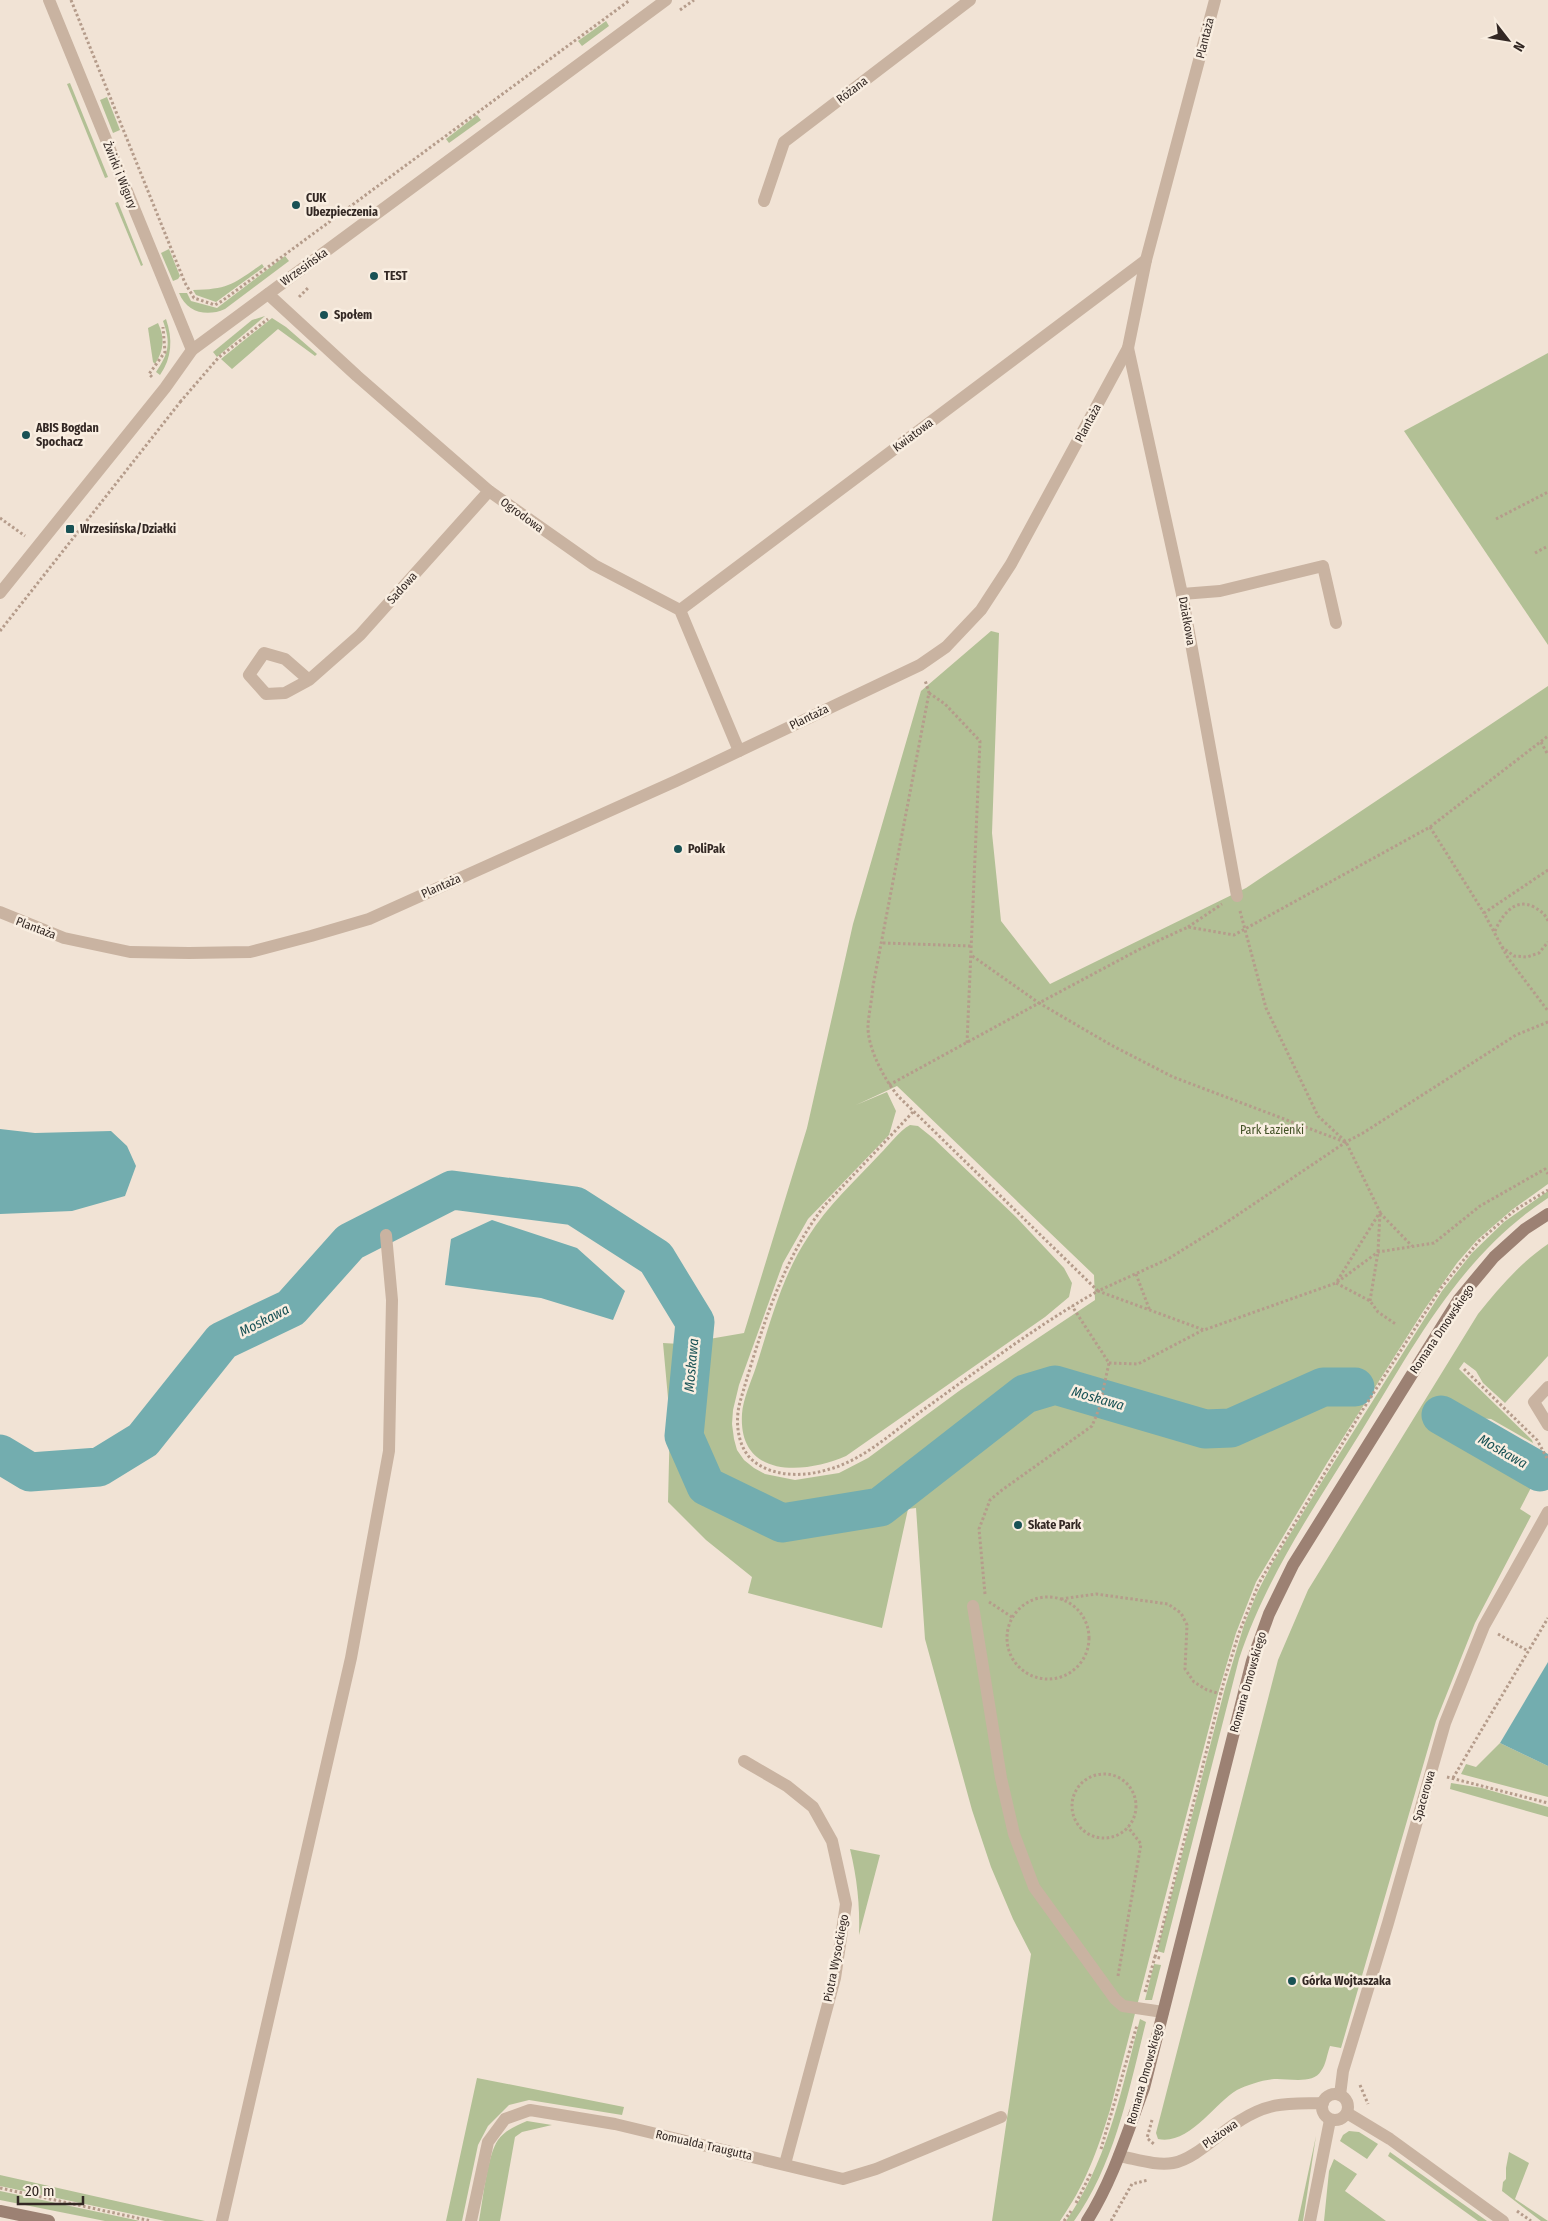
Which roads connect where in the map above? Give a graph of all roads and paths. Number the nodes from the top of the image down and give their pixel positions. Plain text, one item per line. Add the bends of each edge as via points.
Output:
1 (49, 0) edge
2 (71, 0) edge
3 (630, 0) edge
4 (666, 0) edge
5 (970, 0) edge
6 (1215, 0) edge
7 (764, 202) dead end
8 (1146, 260) junction
9 (185, 283) junction
10 (178, 286) dead end
11 (268, 294) junction
12 (268, 319) dead end
13 (162, 324) dead end
14 (1128, 348) junction
15 (192, 350) junction
16 (156, 380) dead end
17 (176, 396) dead end
18 (181, 401) junction
19 (489, 491) junction
20 (1548, 492) edge
21 (0, 518) edge
22 (1496, 520) dead end
23 (38, 545) junction
24 (1548, 546) edge
25 (1535, 553) dead end
26 (0, 593) edge
27 (1182, 594) junction
28 (680, 610) junction
29 (1336, 624) dead end
30 (0, 631) edge
31 (920, 665) junction
32 (309, 680) dead end
33 (929, 693) junction
34 (1548, 736) edge
35 (1541, 742) junction
36 (739, 751) junction
37 (1548, 754) edge
38 (1430, 827) junction
39 (1548, 870) edge
40 (1237, 896) junction
41 (0, 912) edge
42 (1484, 913) junction
43 (1548, 921) edge
44 (1188, 927) junction
45 (1244, 928) junction
46 (1495, 931) junction
47 (1548, 942) edge
48 (883, 944) junction
49 (971, 946) junction
50 (1502, 946) junction
51 (971, 955) junction
52 (1039, 1004) junction
53 (1548, 1011) edge
54 (1548, 1022) edge
55 (967, 1043) junction
56 (889, 1085) junction
57 (913, 1112) junction
58 (1346, 1142) junction
59 (1548, 1174) edge
60 (1380, 1212) junction
61 (1548, 1214) edge
62 (386, 1234) dead end
63 (1412, 1246) junction
64 (1378, 1252) junction
65 (1136, 1274) junction
66 (1336, 1283) junction
67 (1098, 1292) junction
68 (1370, 1302) junction
69 (1072, 1306) junction
70 (1150, 1310) junction
71 (1397, 1325) dead end
72 (1204, 1330) junction
73 (1109, 1363) junction
74 (1464, 1369) dead end
75 (1548, 1387) edge
76 (1548, 1425) edge
77 (1548, 1460) edge
78 (1548, 1512) edge
79 (1061, 1599) junction
80 (973, 1606) dead end
81 (1012, 1617) junction
82 (1548, 1618) edge
83 (1484, 1626) junction
84 (1528, 1651) junction
85 (1221, 1694) dead end
86 (744, 1761) dead end
87 (1443, 1776) dead end
88 (1453, 1778) junction
89 (1548, 1803) edge
90 (1128, 1827) junction
91 (1155, 1957) dead end
92 (1115, 1998) junction
93 (1141, 2008) junction
94 (1163, 2012) junction
95 (1340, 2095) junction
96 (1322, 2103) junction
97 (1155, 2111) dead end
98 (1347, 2113) junction
99 (1001, 2117) dead end
100 (1330, 2120) junction
101 (1119, 2156) junction
102 (1098, 2158) dead end
103 (1155, 2162) junction
104 (785, 2164) junction
105 (1094, 2166) dead end
106 (0, 2188) edge
107 (0, 2210) edge
108 (49, 2221) edge
109 (151, 2221) edge
110 (222, 2221) edge
111 (471, 2221) edge
112 (1064, 2221) edge
113 (1087, 2221) edge
114 (1111, 2221) edge
115 (1310, 2221) edge
116 (1503, 2221) edge

1 - 15 street, Żwirki i Wigury
2 - 9 path
3 - 9 path via 222,301 215,305 194,298
4 - 11 street, Wrzesińska
5 - 7 street, Różana via 784,142
6 - 8 street, Plantaża
8 - 14 street, Plantaża
8 - 28 street, Kwiatowa
9 - 10 path
11 - 15 street, Wrzesińska
11 - 19 street, Ogrodowa via 356,376
12 - 18 path via 219,357
13 - 16 path via 165,352 149,374
14 - 27 street, Działkowa
14 - 31 street, Plantaża via 1011,564 981,610 946,647
15 - 23 street, Wrzesińska
17 - 18 path
18 - 30 path
19 - 28 street, Ogrodowa via 594,565
19 - 32 street, Sadowa via 360,636
20 - 22 path
21 - 23 path
23 - 26 street, Wrzesińska
24 - 25 path
27 - 29 street via 1220,591 1323,566
27 - 40 street, Działkowa
28 - 36 street
31 - 33 path
31 - 36 street, Plantaża
33 - 48 path
33 - 49 path via 945,704 980,741
34 - 35 path
35 - 37 path
35 - 38 path
36 - 41 street, Plantaża via 369,918 250,952 130,952 64,938
38 - 42 path
38 - 45 path
39 - 42 path
40 - 44 path
40 - 45 path
42 - 46 path
43 - 46 path via 1542,912 1522,904 1512,907 1501,917
44 - 45 path via 1234,935
44 - 52 path
45 - 58 path via 1266,1008 1318,1116
46 - 50 path
47 - 50 path via 1539,953 1527,957 1514,956
48 - 49 path
48 - 56 path via 868,1027 874,1053
49 - 51 path
50 - 53 path
51 - 52 path
51 - 55 path
52 - 55 path
52 - 58 path via 1173,1077
54 - 58 path via 1516,1035
55 - 56 path
56 - 57 path
57 - 67 path
57 - 69 path via 825,1205 790,1261 739,1406 739,1434 744,1452 768,1470 794,1474 820,1472 843,1464 860,1456
58 - 60 path
58 - 65 path via 1221,1226 1168,1259
59 - 63 path via 1545,1168 1480,1206 1434,1243
60 - 63 path
60 - 64 path
60 - 66 path
61 - 94 street, Romana Dmowskiego via 1525,1228 1494,1257 1459,1298 1293,1565 1269,1614 1252,1661
62 - 110 street via 392,1300 389,1451 352,1658
63 - 64 path
64 - 66 path
64 - 68 path
65 - 67 path
65 - 70 path
66 - 68 path
66 - 72 path
67 - 69 path
67 - 70 path
68 - 71 path
69 - 73 path
70 - 72 path
72 - 73 path via 1138,1364
73 - 81 path via 1092,1426 1002,1490 990,1500 984,1513 979,1528 986,1600
74 - 77 path via 1537,1440
75 - 76 street via 1534,1402
78 - 83 street, Spacerowa
79 - 81 path via 1033,1599
79 - 81 path via 1075,1607 1085,1621 1089,1637 1086,1654 1076,1667 1062,1676 1046,1679 1029,1674 1016,1664 1008,1649 1007,1633
79 - 85 path via 1096,1594 1168,1604 1181,1613 1187,1625 1186,1669 1194,1682
80 - 92 street via 1000,1778 1014,1834 1034,1887
82 - 84 path
83 - 84 path
83 - 95 street, Spacerowa via 1440,1739 1343,2071
84 - 88 path
86 - 104 street, Piotra Wysockiego via 787,1786 813,1807 832,1841 846,1904 835,1978
87 - 88 path
88 - 89 path
90 - 90 path via 1134,1814 1135,1800 1130,1787 1119,1777 1091,1776 1079,1785 1073,1798 1072,1812 1078,1825 1089,1834 1102,1838 1117,1835
90 - 92 path via 1141,1844
91 - 93 path
92 - 93 street via 1123,2006
93 - 94 street
93 - 102 path
94 - 101 street, Romana Dmowskiego via 1144,2088
95 - 96 street via 1328,2096
95 - 98 street via 1346,2101
96 - 100 street via 1324,2115
96 - 103 street, Plażowa via 1282,2103 1261,2110 1242,2119 1186,2159 1172,2163
97 - 103 path via 1147,2138 1159,2148
98 - 100 street via 1338,2120
98 - 116 street via 1390,2139
99 - 104 street, Romualda Traugutta via 876,2170 843,2179
100 - 115 street
101 - 103 street, Plażowa
101 - 113 street, Romana Dmowskiego
103 - 114 path via 1149,2180 1132,2184
104 - 111 street, Romualda Traugutta via 615,2124 530,2110 505,2119 488,2142
105 - 112 path
106 - 109 path
107 - 108 street

